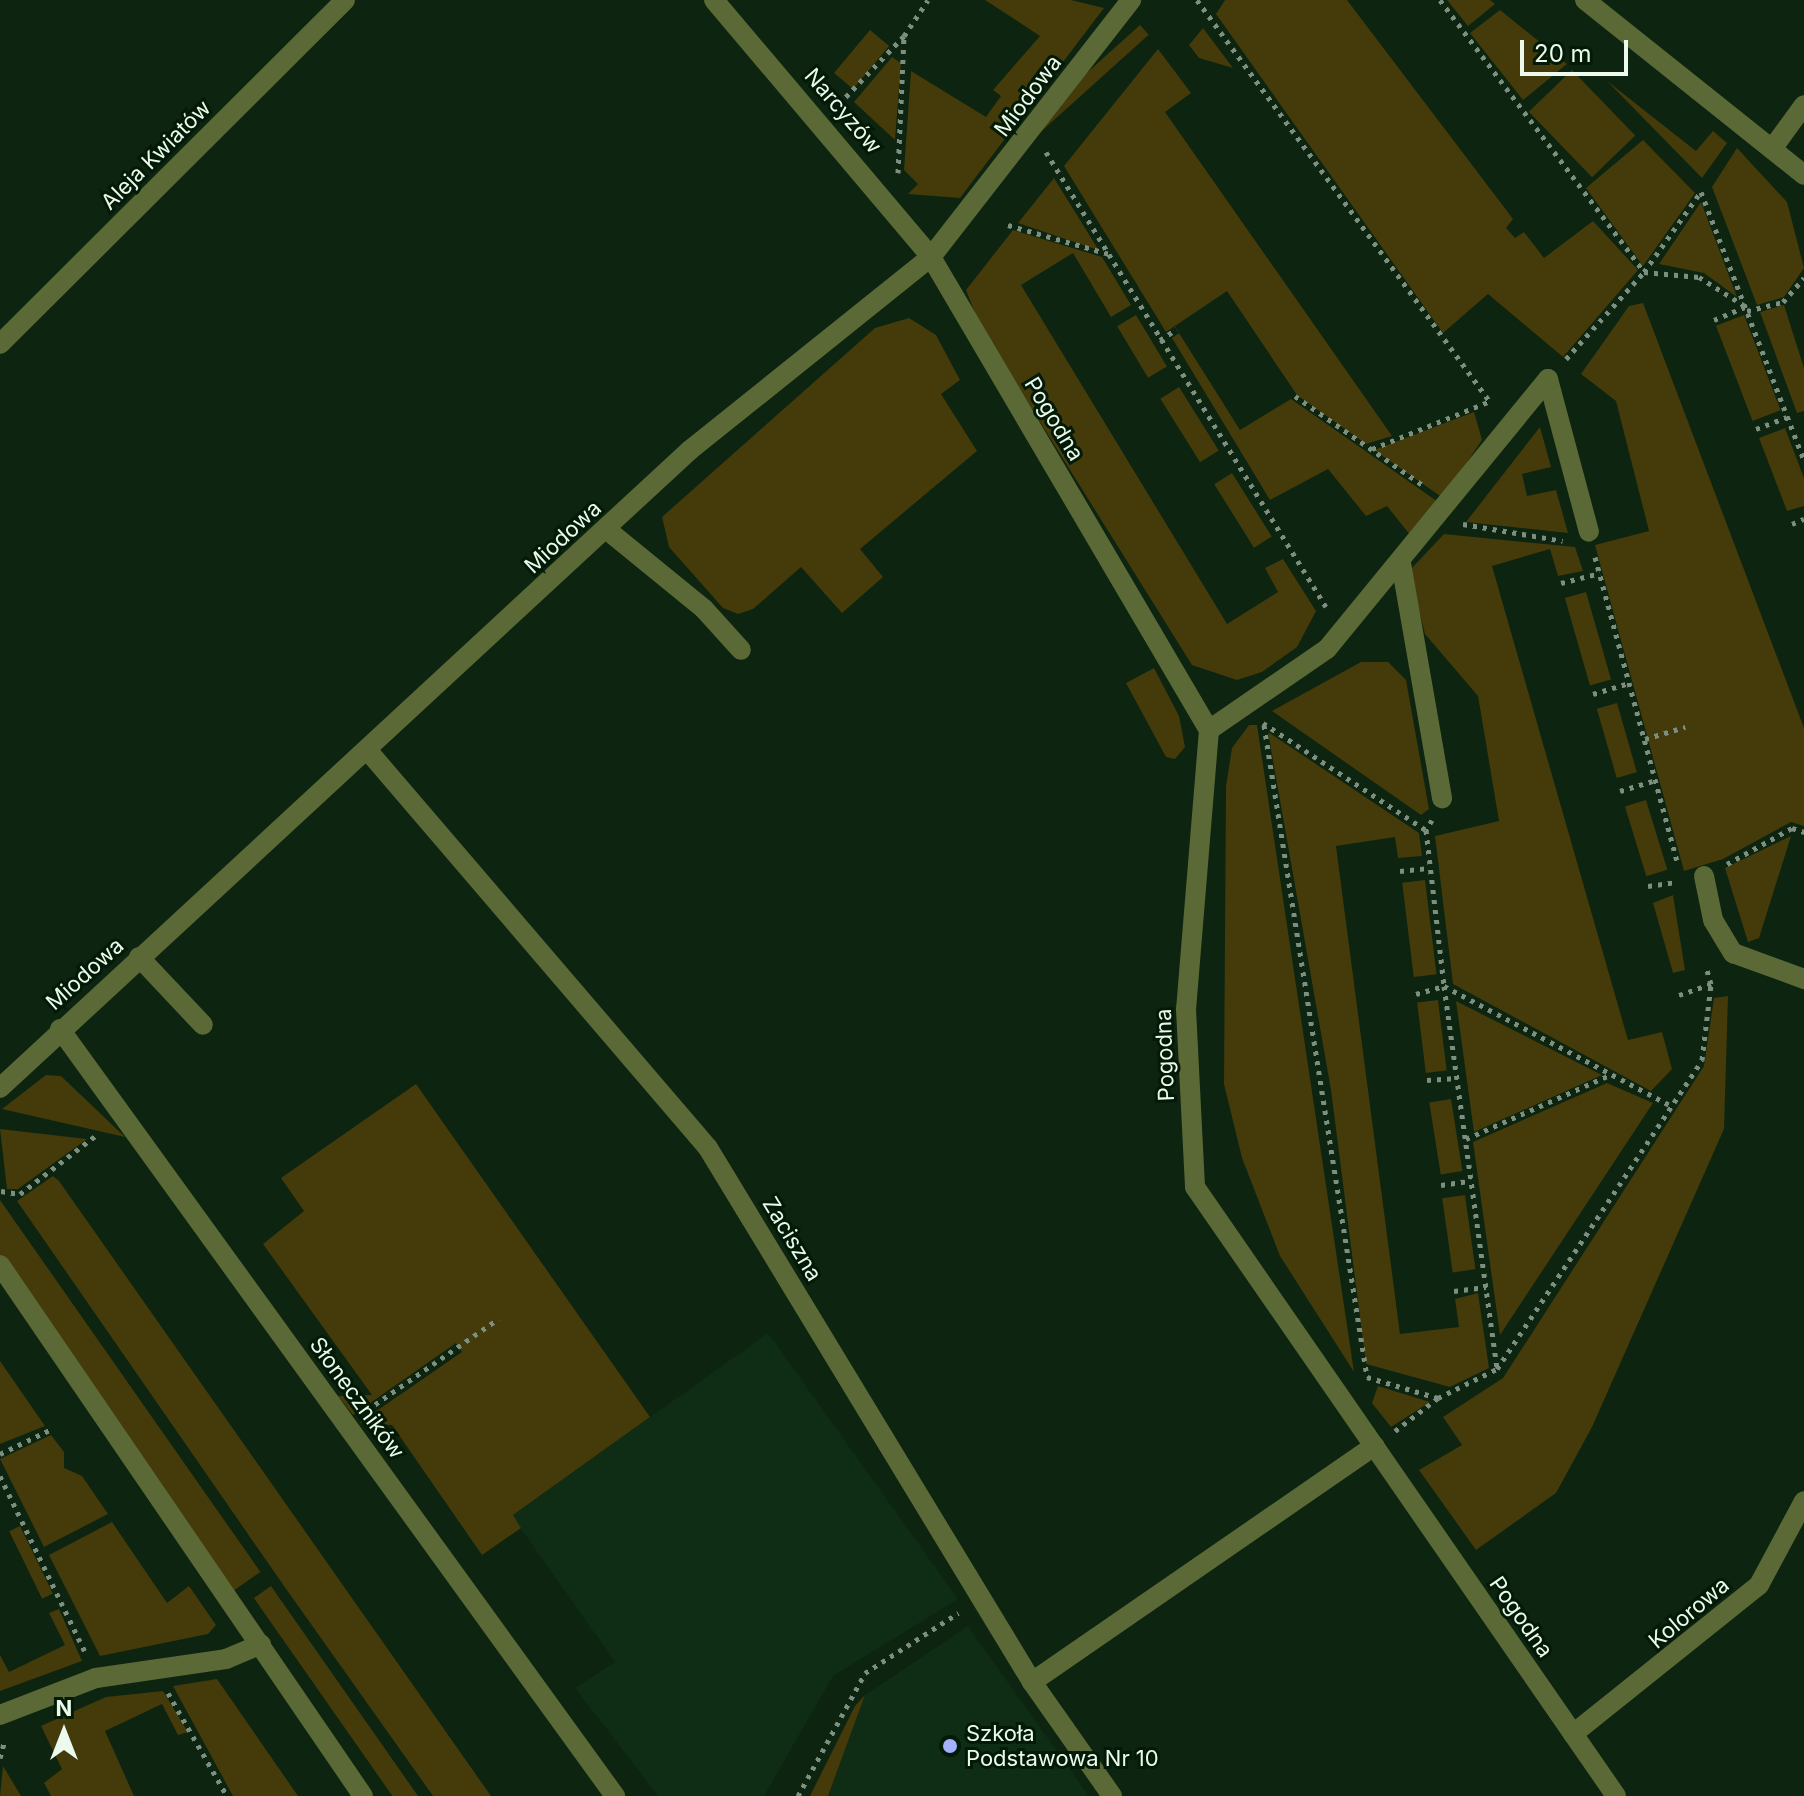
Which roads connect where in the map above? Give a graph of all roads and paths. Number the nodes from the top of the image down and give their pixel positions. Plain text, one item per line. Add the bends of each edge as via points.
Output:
1 (345, 0) edge
2 (714, 0) edge
3 (928, 0) edge
4 (1131, 0) edge
5 (1197, 0) edge
6 (1440, 0) edge
7 (1585, 0) edge
8 (904, 36) junction
9 (1804, 105) edge
10 (821, 123) junction
11 (1030, 132) junction
12 (1772, 149) junction
13 (898, 173) dead end
14 (1804, 175) edge
15 (1008, 225) dead end
16 (1109, 254) junction
17 (931, 257) junction
18 (1644, 272) junction
19 (1804, 278) edge
20 (1746, 308) junction
21 (1714, 320) dead end
22 (1177, 329) dead end
23 (1160, 340) junction
24 (0, 344) edge
25 (1548, 379) junction
26 (1295, 396) dead end
27 (1490, 401) junction
28 (1787, 417) junction
29 (1508, 427) junction
30 (1756, 429) dead end
31 (1371, 450) junction
32 (1804, 460) edge
33 (1448, 503) junction
34 (1804, 519) edge
35 (1434, 520) junction
36 (1792, 524) dead end
37 (606, 529) junction
38 (1591, 539) junction
39 (1401, 563) junction
40 (1600, 573) junction
41 (1561, 583) dead end
42 (1341, 631) junction
43 (741, 650) dead end
44 (1630, 683) junction
45 (1593, 694) dead end
46 (1239, 710) junction
47 (1264, 724) junction
48 (1685, 727) dead end
49 (1209, 730) junction
50 (1645, 739) junction
51 (369, 752) junction
52 (1656, 780) junction
53 (1620, 791) dead end
54 (1442, 798) joint
55 (1426, 830) junction
56 (1804, 832) edge
57 (1431, 868) junction
58 (1400, 871) dead end
59 (1704, 876) joint
60 (1683, 881) junction
61 (1648, 886) dead end
62 (1687, 896) dead end
63 (1703, 955) dead end
64 (139, 957) junction
65 (1804, 979) edge
66 (1711, 984) junction
67 (1444, 986) junction
68 (1416, 994) dead end
69 (1679, 995) dead end
70 (203, 1025) dead end
71 (60, 1029) junction
72 (1611, 1075) junction
73 (1457, 1078) junction
74 (1427, 1080) dead end
75 (0, 1088) edge
76 (1670, 1105) junction
77 (95, 1136) dead end
78 (1465, 1139) junction
79 (1471, 1181) junction
80 (1441, 1185) dead end
81 (1, 1191) edge
82 (0, 1265) edge
83 (1486, 1287) junction
84 (1454, 1291) dead end
85 (498, 1319) dead end
86 (1497, 1369) junction
87 (1438, 1398) junction
88 (346, 1424) junction
89 (52, 1429) dead end
90 (1374, 1446) junction
91 (0, 1454) edge
92 (0, 1476) edge
93 (1804, 1501) edge
94 (982, 1598) junction
95 (261, 1644) junction
96 (90, 1662) dead end
97 (162, 1682) dead end
98 (1032, 1682) junction
99 (0, 1715) edge
100 (1573, 1734) junction
101 (227, 1796) edge
102 (363, 1796) edge
103 (615, 1796) edge
104 (798, 1796) edge
105 (1112, 1796) edge
106 (1616, 1796) edge

1 - 24 street, Aleja Kwiatów
2 - 10 street, Narcyzów
3 - 8 path
4 - 11 street, Miodowa
5 - 27 path
6 - 18 path
7 - 12 street
8 - 10 path
8 - 13 path
9 - 12 street
10 - 17 street, Narcyzów
11 - 16 path
11 - 17 street, Miodowa
12 - 14 street
15 - 16 path
16 - 23 path
17 - 37 street, Miodowa via 783,371
17 - 49 street, Pogodna
18 - 20 path via 1699,277
18 - 20 path via 1701,192
18 - 25 path
19 - 20 path via 1783,302
20 - 21 path
20 - 28 path
22 - 23 path
23 - 42 path
25 - 29 street
25 - 38 street
26 - 31 path
27 - 29 path
27 - 31 path
28 - 30 path
28 - 32 path
29 - 33 street
31 - 33 path
33 - 35 street
34 - 36 path
35 - 38 path
35 - 39 street
37 - 43 street
37 - 51 street, Miodowa
38 - 40 path
39 - 42 street
39 - 54 street
40 - 41 path
40 - 44 path
42 - 46 street
44 - 45 path
44 - 50 path
46 - 47 path
46 - 49 street
47 - 55 path
47 - 87 path via 1367,1377
48 - 50 path
49 - 90 street, Pogodna via 1186,1009 1195,1187
50 - 52 path
51 - 64 street, Miodowa
51 - 94 street, Zaciszna via 708,1148
52 - 53 path
52 - 60 path
54 - 55 path
55 - 57 path
56 - 59 path via 1792,828
57 - 58 path
57 - 67 path
59 - 65 street via 1713,920 1733,953
60 - 61 path
60 - 62 path
63 - 66 path
64 - 70 street
64 - 71 street, Miodowa
66 - 69 path
66 - 76 path via 1702,1060
67 - 68 path
67 - 72 path
67 - 73 path
71 - 75 street, Miodowa
71 - 88 street, Słoneczników
72 - 76 path
72 - 78 path
73 - 74 path
73 - 78 path
76 - 86 path
77 - 81 path via 20,1194
78 - 79 path
79 - 80 path
79 - 83 path
82 - 95 street
83 - 84 path
83 - 86 path
85 - 88 path
86 - 87 path
87 - 90 path
88 - 103 street, Słoneczników
89 - 91 path
90 - 98 street
90 - 100 street, Pogodna
92 - 96 path
93 - 100 street, Kolorowa via 1759,1585
94 - 98 street, Zaciszna
94 - 104 path via 865,1673
95 - 99 street via 226,1659 96,1678
95 - 102 street
97 - 101 path
98 - 105 street, Zaciszna
100 - 106 street, Pogodna

